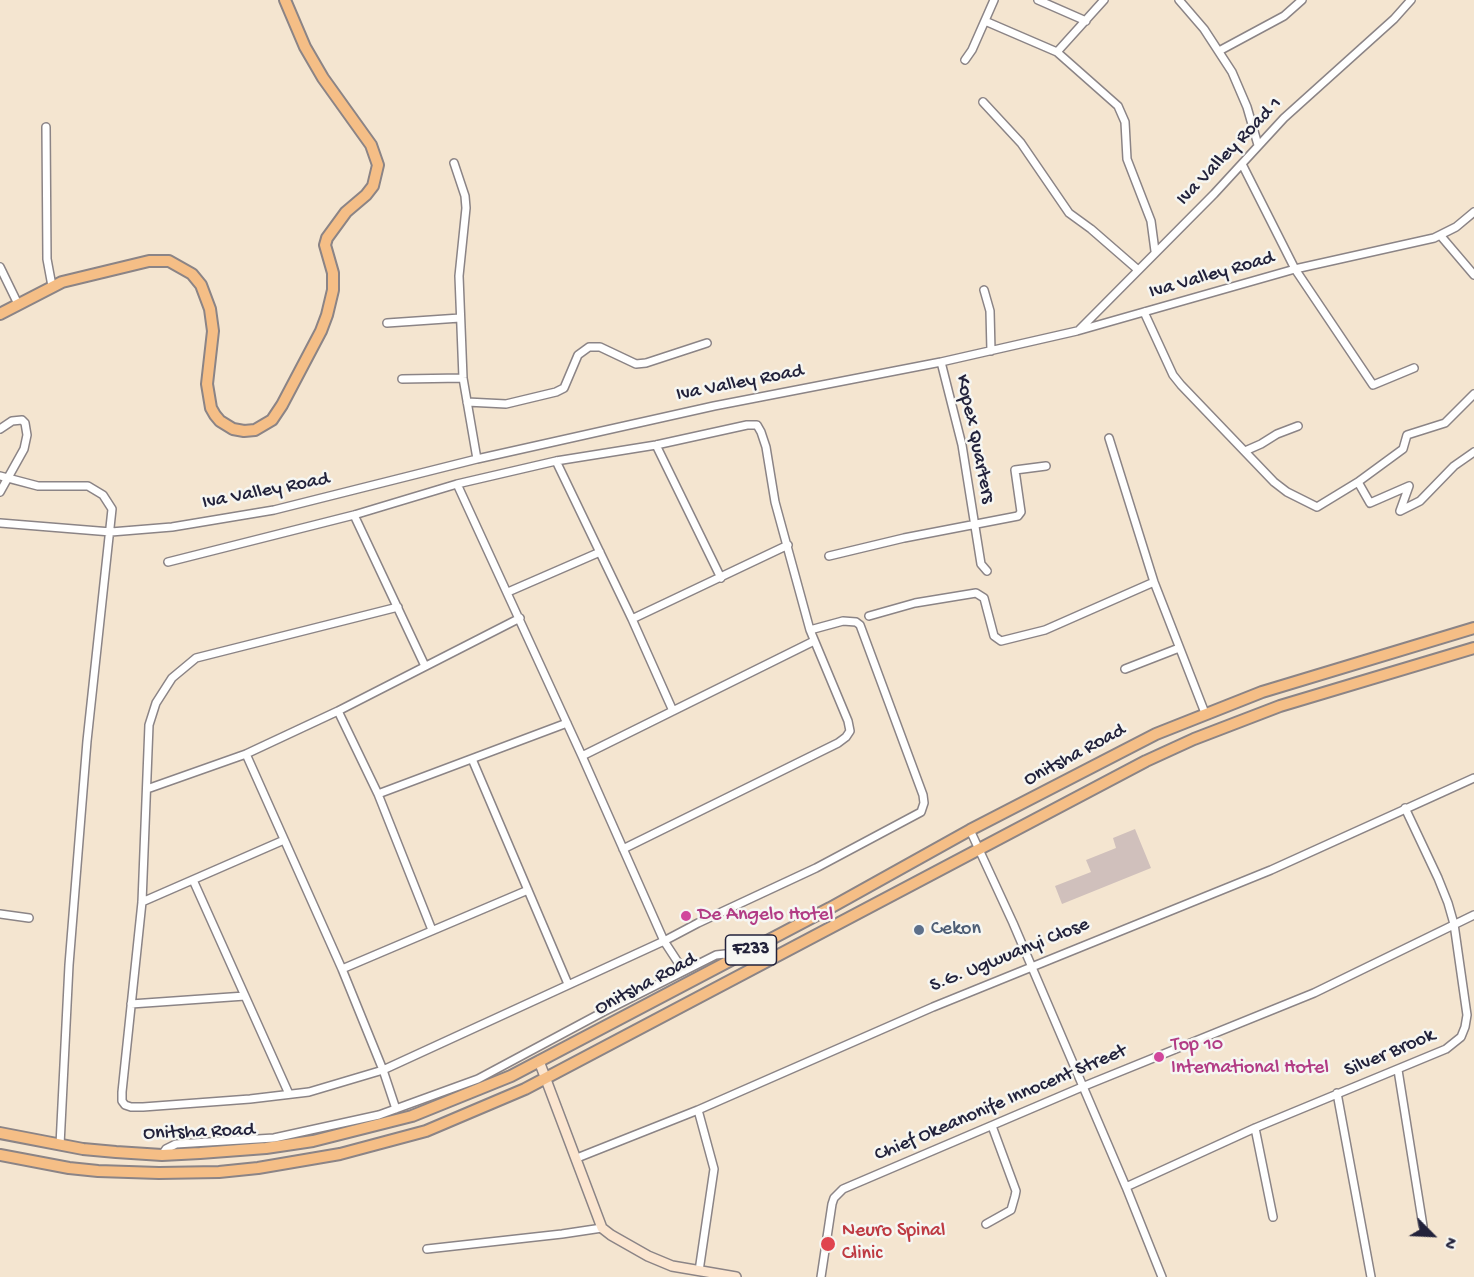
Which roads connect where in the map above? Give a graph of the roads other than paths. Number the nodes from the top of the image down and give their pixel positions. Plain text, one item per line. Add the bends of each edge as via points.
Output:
1 (285, 0) edge
2 (994, 0) edge
3 (1038, 0) edge
4 (1104, 0) edge
5 (1179, 0) edge
6 (1302, 0) edge
7 (1411, 0) edge
8 (985, 21) junction
9 (1086, 21) junction
10 (1219, 51) junction
11 (1057, 52) junction
12 (965, 60) dead end
13 (983, 102) dead end
14 (46, 127) dead end
15 (1258, 146) junction
16 (454, 162) dead end
17 (1242, 164) junction
18 (1472, 217) edge
19 (1440, 235) junction
20 (1155, 251) junction
21 (0, 267) edge
22 (1137, 269) junction
23 (1295, 269) junction
24 (1474, 274) edge
25 (52, 286) junction
26 (984, 290) dead end
27 (18, 304) junction
28 (1144, 312) junction
29 (0, 314) edge
30 (460, 318) junction
31 (387, 322) dead end
32 (1077, 332) junction
33 (707, 343) dead end
34 (991, 351) junction
35 (941, 362) junction
36 (1414, 368) dead end
37 (462, 378) junction
38 (402, 379) dead end
39 (1474, 394) edge
40 (467, 402) junction
41 (1298, 426) dead end
42 (0, 429) edge
43 (1109, 438) dead end
44 (656, 444) junction
45 (1245, 451) junction
46 (1474, 452) edge
47 (477, 459) junction
48 (556, 461) junction
49 (1046, 466) dead end
50 (3, 477) edge
51 (1358, 482) junction
52 (457, 484) junction
53 (0, 492) edge
54 (354, 515) junction
55 (0, 523) edge
56 (974, 523) junction
57 (111, 532) junction
58 (788, 545) junction
59 (600, 552) junction
60 (830, 556) dead end
61 (168, 562) dead end
62 (987, 571) dead end
63 (721, 578) junction
64 (1154, 582) junction
65 (508, 592) junction
66 (398, 607) junction
67 (869, 616) dead end
68 (520, 618) junction
69 (632, 619) junction
70 (1474, 628) edge
71 (810, 630) junction
72 (814, 641) junction
73 (1179, 648) junction
74 (1474, 648) edge
75 (425, 666) junction
76 (1125, 669) dead end
77 (338, 711) junction
78 (673, 711) junction
79 (1205, 713) junction
80 (567, 723) junction
81 (246, 754) junction
82 (582, 756) junction
83 (472, 759) junction
84 (1474, 778) edge
85 (147, 789) junction
86 (378, 794) junction
87 (1405, 808) junction
88 (970, 830) junction
89 (284, 840) junction
90 (980, 848) junction
91 (623, 849) junction
92 (193, 880) junction
93 (528, 890) junction
94 (142, 902) junction
95 (0, 914) edge
96 (1474, 915) edge
97 (29, 918) dead end
98 (1454, 924) junction
99 (432, 930) junction
100 (664, 941) junction
101 (730, 961) junction
102 (1032, 967) junction
103 (342, 969) junction
104 (683, 970) junction
105 (568, 984) junction
106 (245, 996) junction
107 (131, 1004) junction
108 (539, 1061) junction
109 (383, 1070) junction
110 (1398, 1070) junction
111 (545, 1078) junction
112 (1082, 1087) junction
113 (289, 1094) junction
114 (1337, 1094) junction
115 (396, 1109) junction
116 (698, 1110) junction
117 (992, 1126) junction
118 (1255, 1128) junction
119 (0, 1133) edge
120 (60, 1145) junction
121 (0, 1155) edge
122 (162, 1155) junction
123 (577, 1158) junction
124 (1126, 1187) junction
125 (1273, 1217) dead end
126 (986, 1224) dead end
127 (1424, 1226) dead end
128 (602, 1227) junction
129 (427, 1249) dead end
130 (699, 1271) junction
131 (736, 1277) edge
132 (821, 1277) edge
133 (1162, 1277) edge
134 (1371, 1277) edge

1 - 25 main road via 305,47 371,145 378,165 373,186 327,238 325,245 333,273 327,315 272,420 255,430 244,431 233,429 215,415 207,384 213,331 210,309 201,285 178,265 160,259
2 - 8 street
3 - 9 street
4 - 9 street
5 - 10 street
6 - 10 street via 1284,16
7 - 15 street, Iva Valley Road 1
8 - 11 street
8 - 12 street
9 - 11 street
10 - 15 street via 1247,107
11 - 20 street via 1119,106 1125,123 1127,159 1151,220
13 - 22 street via 1022,143 1069,213
14 - 25 street via 47,260
15 - 17 street, Iva Valley Road 1
16 - 30 street via 466,208 459,276
17 - 20 street, Iva Valley Road 1
17 - 23 street
18 - 19 street, Iva Valley Road
19 - 23 street, Iva Valley Road
19 - 24 street
20 - 22 street, Iva Valley Road 1
21 - 27 street
22 - 32 street, Iva Valley Road 1
23 - 28 street, Iva Valley Road
23 - 36 street via 1373,385
25 - 27 main road
26 - 34 street via 990,311
27 - 29 main road
28 - 32 street, Iva Valley Road
28 - 45 street via 1173,375
30 - 31 street
30 - 37 street
32 - 34 street, Iva Valley Road
33 - 40 street via 636,364 600,347 589,347 578,355 564,388 556,392 507,404
34 - 35 street, Iva Valley Road
35 - 47 street, Iva Valley Road via 714,406
35 - 56 street, Kopex Quarters via 962,445
37 - 38 street
37 - 40 street
39 - 51 street via 1446,423 1407,435 1403,449
40 - 47 street
41 - 45 street
42 - 50 street via 22,420 27,435 24,449
43 - 64 street
44 - 48 street
44 - 58 street via 757,425 766,447 775,502
44 - 63 street
45 - 51 street via 1280,487 1317,507
46 - 51 street via 1454,466 1420,501 1400,511 1409,486 1370,503
47 - 57 street, Iva Valley Road via 274,510 172,527
48 - 52 street
48 - 59 street
49 - 56 street, Kopex Quarters via 1015,470 1021,512 1014,517
50 - 53 street
50 - 57 street via 38,486 83,484 96,489 110,502
52 - 54 street
52 - 65 street
54 - 61 street
54 - 66 street
55 - 57 street, Iva Valley Road
56 - 60 street, Kopex Quarters
56 - 62 street, Kopex Quarters via 981,564
57 - 120 street via 87,741 69,965
58 - 63 street
58 - 71 street
59 - 65 street
59 - 69 street
63 - 69 street
64 - 67 street via 1045,630 1001,641 994,636 984,598 976,593 915,603
64 - 73 street
65 - 68 street
66 - 75 street
66 - 85 street via 189,662 172,678 156,703 149,725
68 - 75 street
68 - 80 street
69 - 78 street
70 - 79 main road, Onitsha Road / F233
71 - 72 street
71 - 100 street via 843,621 860,626 923,795 921,812
72 - 78 street
72 - 91 street via 848,721 850,731 846,737
73 - 76 street
73 - 79 street
74 - 90 main road, Onitsha Road / F233 via 1281,706 1194,739
75 - 77 street
77 - 81 street
77 - 86 street
78 - 82 street
79 - 88 main road, Onitsha Road / F233 via 1156,734
80 - 82 street
80 - 83 street
81 - 85 street
81 - 89 street
82 - 91 street
83 - 86 street
83 - 93 street
84 - 87 street, S.G. Ugwuanyi Close
85 - 94 street
86 - 99 street
87 - 98 street via 1438,878
87 - 102 street, S.G. Ugwuanyi Close via 1271,870
88 - 90 street
88 - 101 main road, Onitsha Road / F233
89 - 92 street
89 - 103 street
90 - 102 street
90 - 111 main road, Onitsha Road / F233
91 - 100 street
92 - 94 street
92 - 106 street
93 - 99 street
93 - 105 street
94 - 107 street
95 - 97 street
96 - 98 street, Chief Okeanonife Innocent Street
98 - 110 street, Silver Brook via 1466,1027 1454,1044
98 - 112 street, Chief Okeanonife Innocent Street via 1314,993
99 - 103 street
100 - 104 street
100 - 105 street
101 - 104 street via 725,954 716,954
101 - 108 main road, Onitsha Road / F233
102 - 112 street
102 - 116 street, S.G. Ugwuanyi Close
103 - 109 street
104 - 115 street via 478,1079
105 - 109 street
106 - 107 street
106 - 113 street
107 - 113 street via 122,1092 125,1105 143,1107
108 - 111 main road
108 - 122 main road, Onitsha Road / F233 via 430,1110 313,1141 230,1152
109 - 113 street via 309,1092
109 - 115 street
110 - 114 street, Silver Brook
110 - 127 street
111 - 121 main road, Onitsha Road / F233 via 426,1131 340,1154 258,1168 219,1172 98,1171
111 - 123 main road
112 - 117 street, Chief Okeanonife Innocent Street
112 - 124 street
114 - 118 street, Silver Brook
114 - 134 street
115 - 122 street via 274,1138 176,1144
116 - 123 street, S.G. Ugwuanyi Close
116 - 130 street via 714,1169
117 - 126 street via 1016,1191 1011,1210
117 - 132 street, Chief Okeanonife Innocent Street via 838,1193 832,1204
118 - 124 street, Silver Brook
118 - 125 street
119 - 120 main road, Onitsha Road / F233
120 - 122 main road, Onitsha Road / F233
123 - 128 main road
124 - 133 street
128 - 129 street
128 - 130 main road via 648,1256
130 - 131 main road

